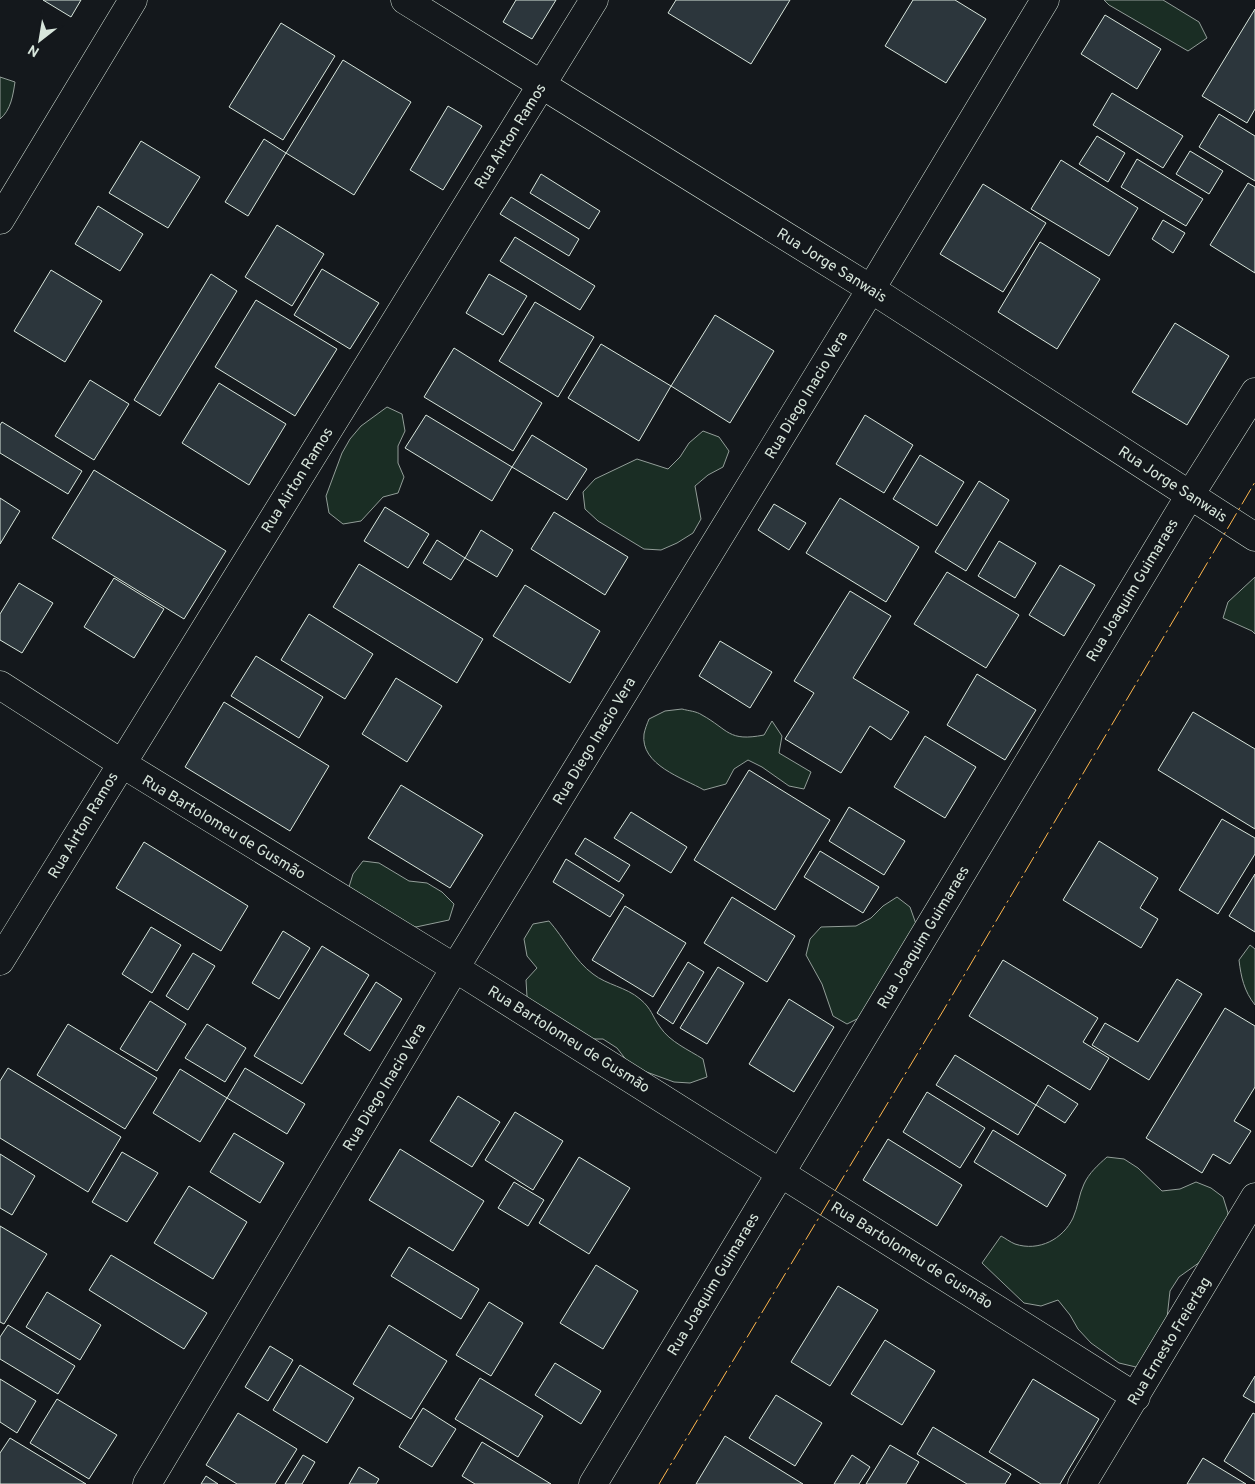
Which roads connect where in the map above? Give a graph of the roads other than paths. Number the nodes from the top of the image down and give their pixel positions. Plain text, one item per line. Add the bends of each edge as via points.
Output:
1 (133, 0) edge
2 (405, 0) edge
3 (594, 0) edge
4 (1045, 0) edge
5 (542, 85) junction
6 (0, 220) edge
7 (871, 289) junction
8 (1255, 392) edge
9 (1190, 495) junction
10 (1255, 537) edge
11 (0, 685) edge
12 (121, 763) junction
13 (0, 961) edge
14 (455, 968) junction
15 (781, 1172) junction
16 (1255, 1197) edge
17 (1136, 1397) junction
18 (147, 1484) edge
19 (593, 1484) edge
20 (1082, 1484) edge

1 - 6 street
2 - 5 street, Rua Jorge Sanwais
3 - 5 street, Rua Airton Ramos
4 - 7 street, Rua Diego Inacio Vera
5 - 7 street, Rua Jorge Sanwais
5 - 12 street, Rua Airton Ramos
7 - 9 street, Rua Jorge Sanwais
7 - 14 street, Rua Diego Inacio Vera
8 - 9 street, Rua Joaquim Guimaraes
9 - 10 street, Rua Jorge Sanwais
9 - 15 street, Rua Joaquim Guimaraes
11 - 12 street, Rua Bartolomeu de Gusmão
12 - 13 street, Rua Airton Ramos
12 - 14 street, Rua Bartolomeu de Gusmão
14 - 15 street, Rua Bartolomeu de Gusmão
14 - 18 street, Rua Diego Inacio Vera
15 - 17 street, Rua Bartolomeu de Gusmão
15 - 19 street, Rua Joaquim Guimaraes
16 - 17 street, Rua Ernesto Freiertag
17 - 20 street, Rua Ernesto Freiertag

